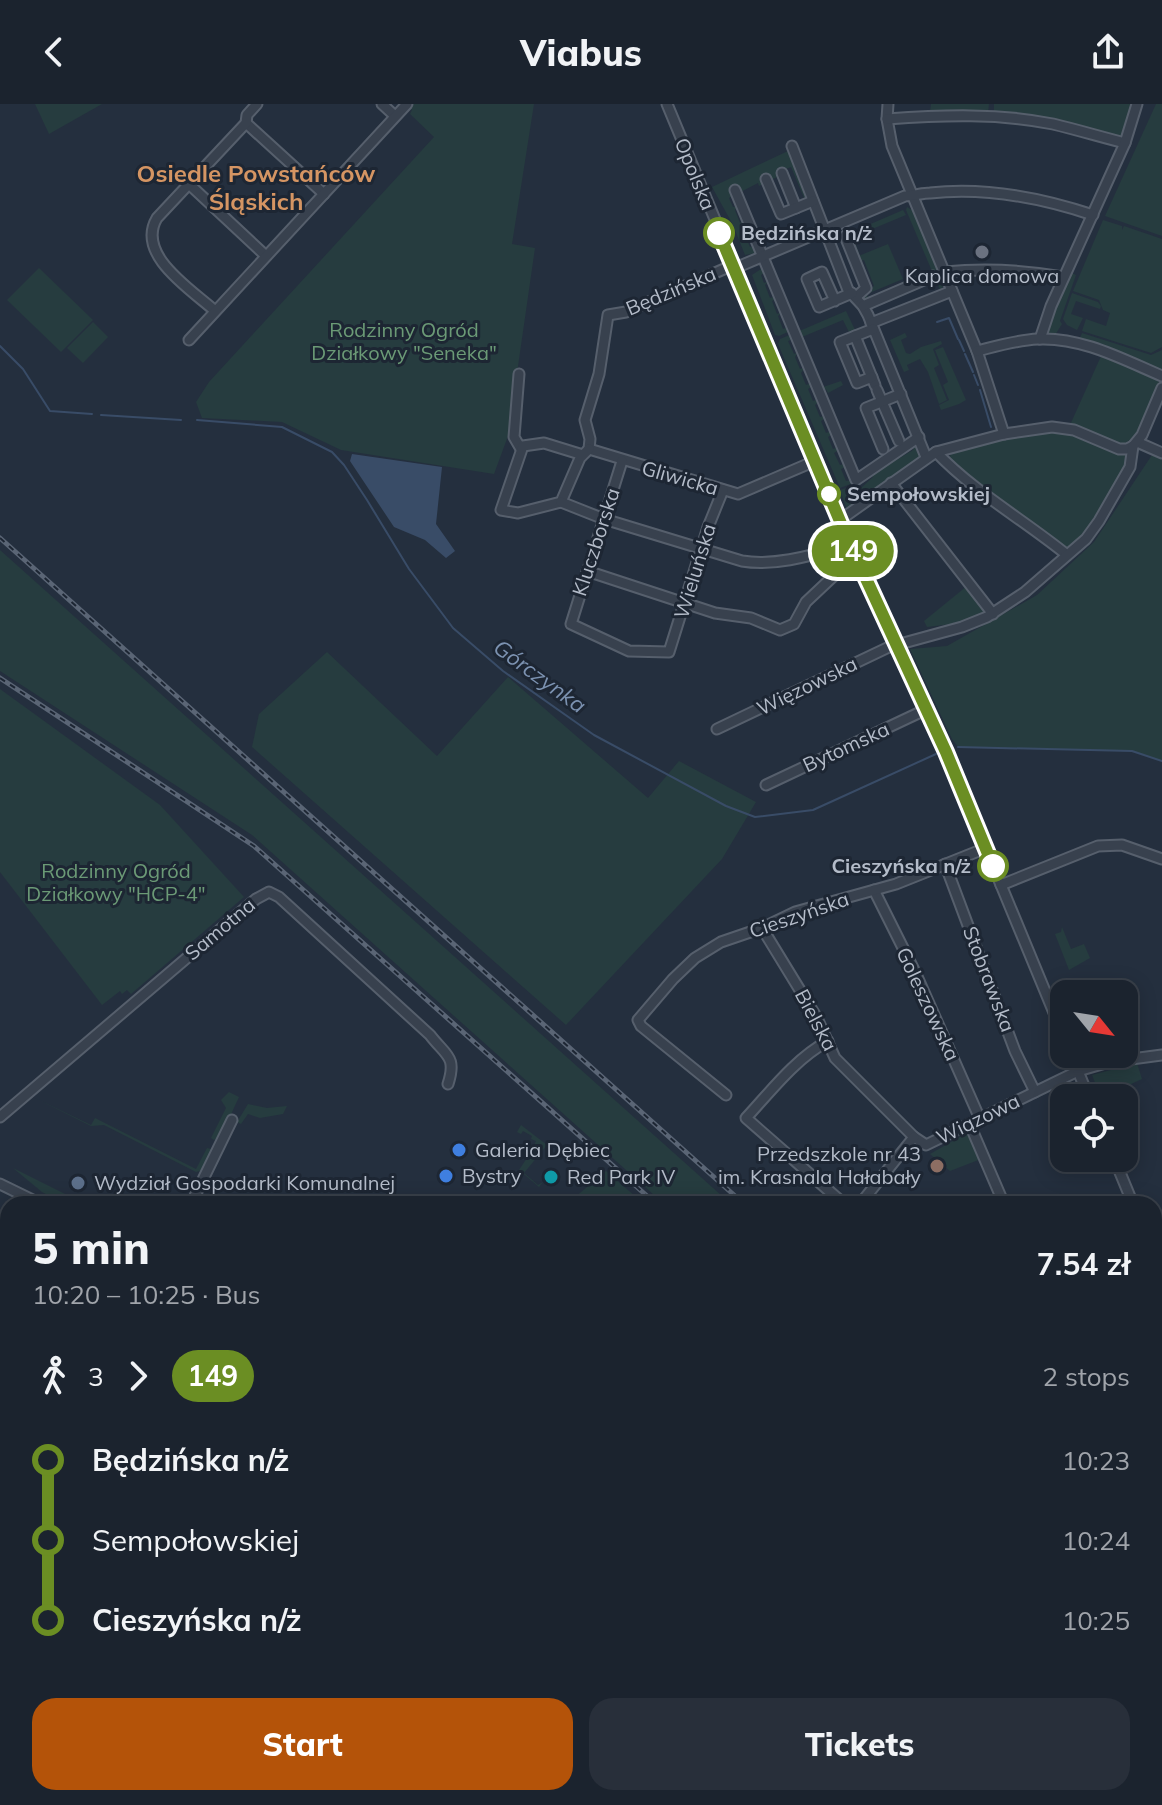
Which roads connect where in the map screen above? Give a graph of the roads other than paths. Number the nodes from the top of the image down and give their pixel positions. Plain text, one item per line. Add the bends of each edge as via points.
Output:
1 (257, 104) edge
2 (382, 104) edge
3 (407, 104) edge
4 (667, 104) edge
5 (888, 104) edge
6 (1137, 104) edge
7 (395, 116) junction
8 (887, 119) junction
9 (246, 123) junction
10 (1125, 143) junction
11 (792, 146) dead end
12 (782, 173) dead end
13 (766, 179) dead end
14 (190, 185) junction
15 (735, 190) dead end
16 (324, 194) junction
17 (912, 196) junction
18 (813, 201) junction
19 (796, 208) junction
20 (1093, 215) junction
21 (824, 230) junction
22 (845, 236) dead end
23 (266, 256) junction
24 (762, 256) junction
25 (733, 267) junction
26 (945, 272) junction
27 (933, 276) dead end
28 (1063, 277) junction
29 (952, 291) junction
30 (854, 295) junction
31 (835, 301) dead end
32 (863, 306) junction
33 (215, 311) junction
34 (872, 326) junction
35 (855, 336) junction
36 (1040, 339) junction
37 (189, 340) dead end
38 (977, 351) junction
39 (519, 374) dead end
40 (1162, 376) edge
41 (875, 384) junction
42 (1162, 388) edge
43 (901, 394) junction
44 (882, 401) junction
45 (1004, 434) junction
46 (919, 437) junction
47 (899, 441) dead end
48 (1135, 444) junction
49 (521, 449) junction
50 (883, 449) dead end
51 (586, 452) junction
52 (1162, 453) edge
53 (931, 454) junction
54 (622, 461) junction
55 (815, 461) junction
56 (891, 483) junction
57 (723, 490) junction
58 (561, 502) junction
59 (604, 519) junction
60 (840, 520) junction
61 (702, 548) junction
62 (1067, 555) junction
63 (587, 571) junction
64 (685, 604) junction
65 (993, 614) junction
66 (897, 645) junction
67 (669, 652) joint
68 (927, 709) junction
69 (717, 729) dead end
70 (766, 785) dead end
71 (986, 848) junction
72 (1162, 859) edge
73 (945, 864) junction
74 (1001, 885) junction
75 (874, 890) junction
76 (762, 928) junction
77 (1050, 1003) edge
78 (828, 1041) junction
79 (1162, 1055) edge
80 (1077, 1068) edge
81 (1078, 1071) junction
82 (448, 1084) dead end
83 (1083, 1084) edge
84 (1035, 1092) junction
85 (726, 1095) dead end
86 (0, 1117) edge
87 (980, 1119) junction
88 (232, 1120) dead end
89 (970, 1125) junction
90 (914, 1137) junction
91 (1120, 1172) edge
92 (0, 1184) edge
93 (25, 1196) edge
94 (195, 1196) edge
95 (835, 1196) edge
96 (866, 1196) edge
97 (1001, 1196) edge
98 (1130, 1196) edge

1 - 9 street
2 - 7 street
3 - 7 street
4 - 25 street, Opolska
5 - 8 street
6 - 10 street
7 - 16 street
8 - 10 street via 1015,119
8 - 17 street
9 - 14 street
9 - 16 street
10 - 20 street
11 - 18 street
12 - 19 street
13 - 19 street via 781,214
14 - 23 street
14 - 33 street via 157,218 153,244 170,270
15 - 24 street
16 - 23 street
17 - 20 street, Będzińska via 985,192
17 - 21 street, Będzińska
17 - 26 street
18 - 19 street
18 - 21 street
20 - 28 street
21 - 24 street, Będzińska
21 - 30 street
22 - 30 street via 866,288
23 - 33 street
24 - 25 street, Będzińska
24 - 46 street via 856,480
25 - 51 street, Będzińska via 608,315 585,420 590,439
25 - 55 street, Opolska
26 - 28 street via 1009,270
26 - 29 street
27 - 32 street
28 - 36 street
29 - 34 street
29 - 38 street
30 - 31 street
30 - 32 street
32 - 34 street
33 - 37 street
34 - 35 street
34 - 43 street
35 - 41 street
35 - 41 street via 840,342 857,383
36 - 38 street
36 - 40 street via 1083,344
38 - 45 street
39 - 49 street via 514,437
41 - 44 street
42 - 48 street, Więzowska
43 - 44 street
43 - 46 street
44 - 47 street
44 - 50 street via 866,408
45 - 48 street via 1064,428 1119,449
45 - 53 street
46 - 53 street
48 - 52 street
48 - 62 street, Więzowska via 1119,491 1086,539
49 - 51 street, Gliwicka via 544,443
49 - 58 street via 501,510 518,513
51 - 54 street, Gliwicka
51 - 58 street
53 - 56 street
53 - 62 street
54 - 57 street, Gliwicka
54 - 59 street, Kluczborska
55 - 57 street, Gliwicka via 744,492
55 - 60 street, Opolska
56 - 60 street
56 - 65 street
57 - 61 street, Wieluńska
58 - 59 street
59 - 61 street
59 - 63 street, Kluczborska
60 - 66 street, Opolska
61 - 64 street, Wieluńska
61 - 64 street via 762,563 836,548 843,566 784,629
62 - 65 street, Więzowska
63 - 64 street
63 - 67 street, Kluczborska via 571,624 629,651
64 - 67 street, Wieluńska
65 - 66 street, Więzowska
66 - 68 street, Opolska
66 - 69 street, Więzowska
68 - 70 street, Bytomska
68 - 71 street, Opolska
71 - 73 street, Cieszyńska
71 - 74 street, Opolska
72 - 74 street via 1122,845 1098,846
73 - 75 street, Cieszyńska
73 - 84 street, Stobrawska
74 - 77 street, Opolska
75 - 76 street, Cieszyńska via 813,906
75 - 87 street, Goleszowska
76 - 78 street, Bielska
76 - 85 street, Cieszyńska via 695,958 638,1020
78 - 90 street, Bielska via 835,1058
78 - 95 street via 746,1118
79 - 81 street, Wiązowa
80 - 81 street
81 - 83 street
81 - 84 street, Wiązowa
82 - 86 street, Samotna via 451,1060 430,1035 269,892
84 - 87 street, Wiązowa
87 - 89 street, Wiązowa
88 - 94 street
89 - 90 street, Wiązowa via 926,1145
89 - 97 street
90 - 96 street, Wiązowa
91 - 98 street
92 - 93 street

